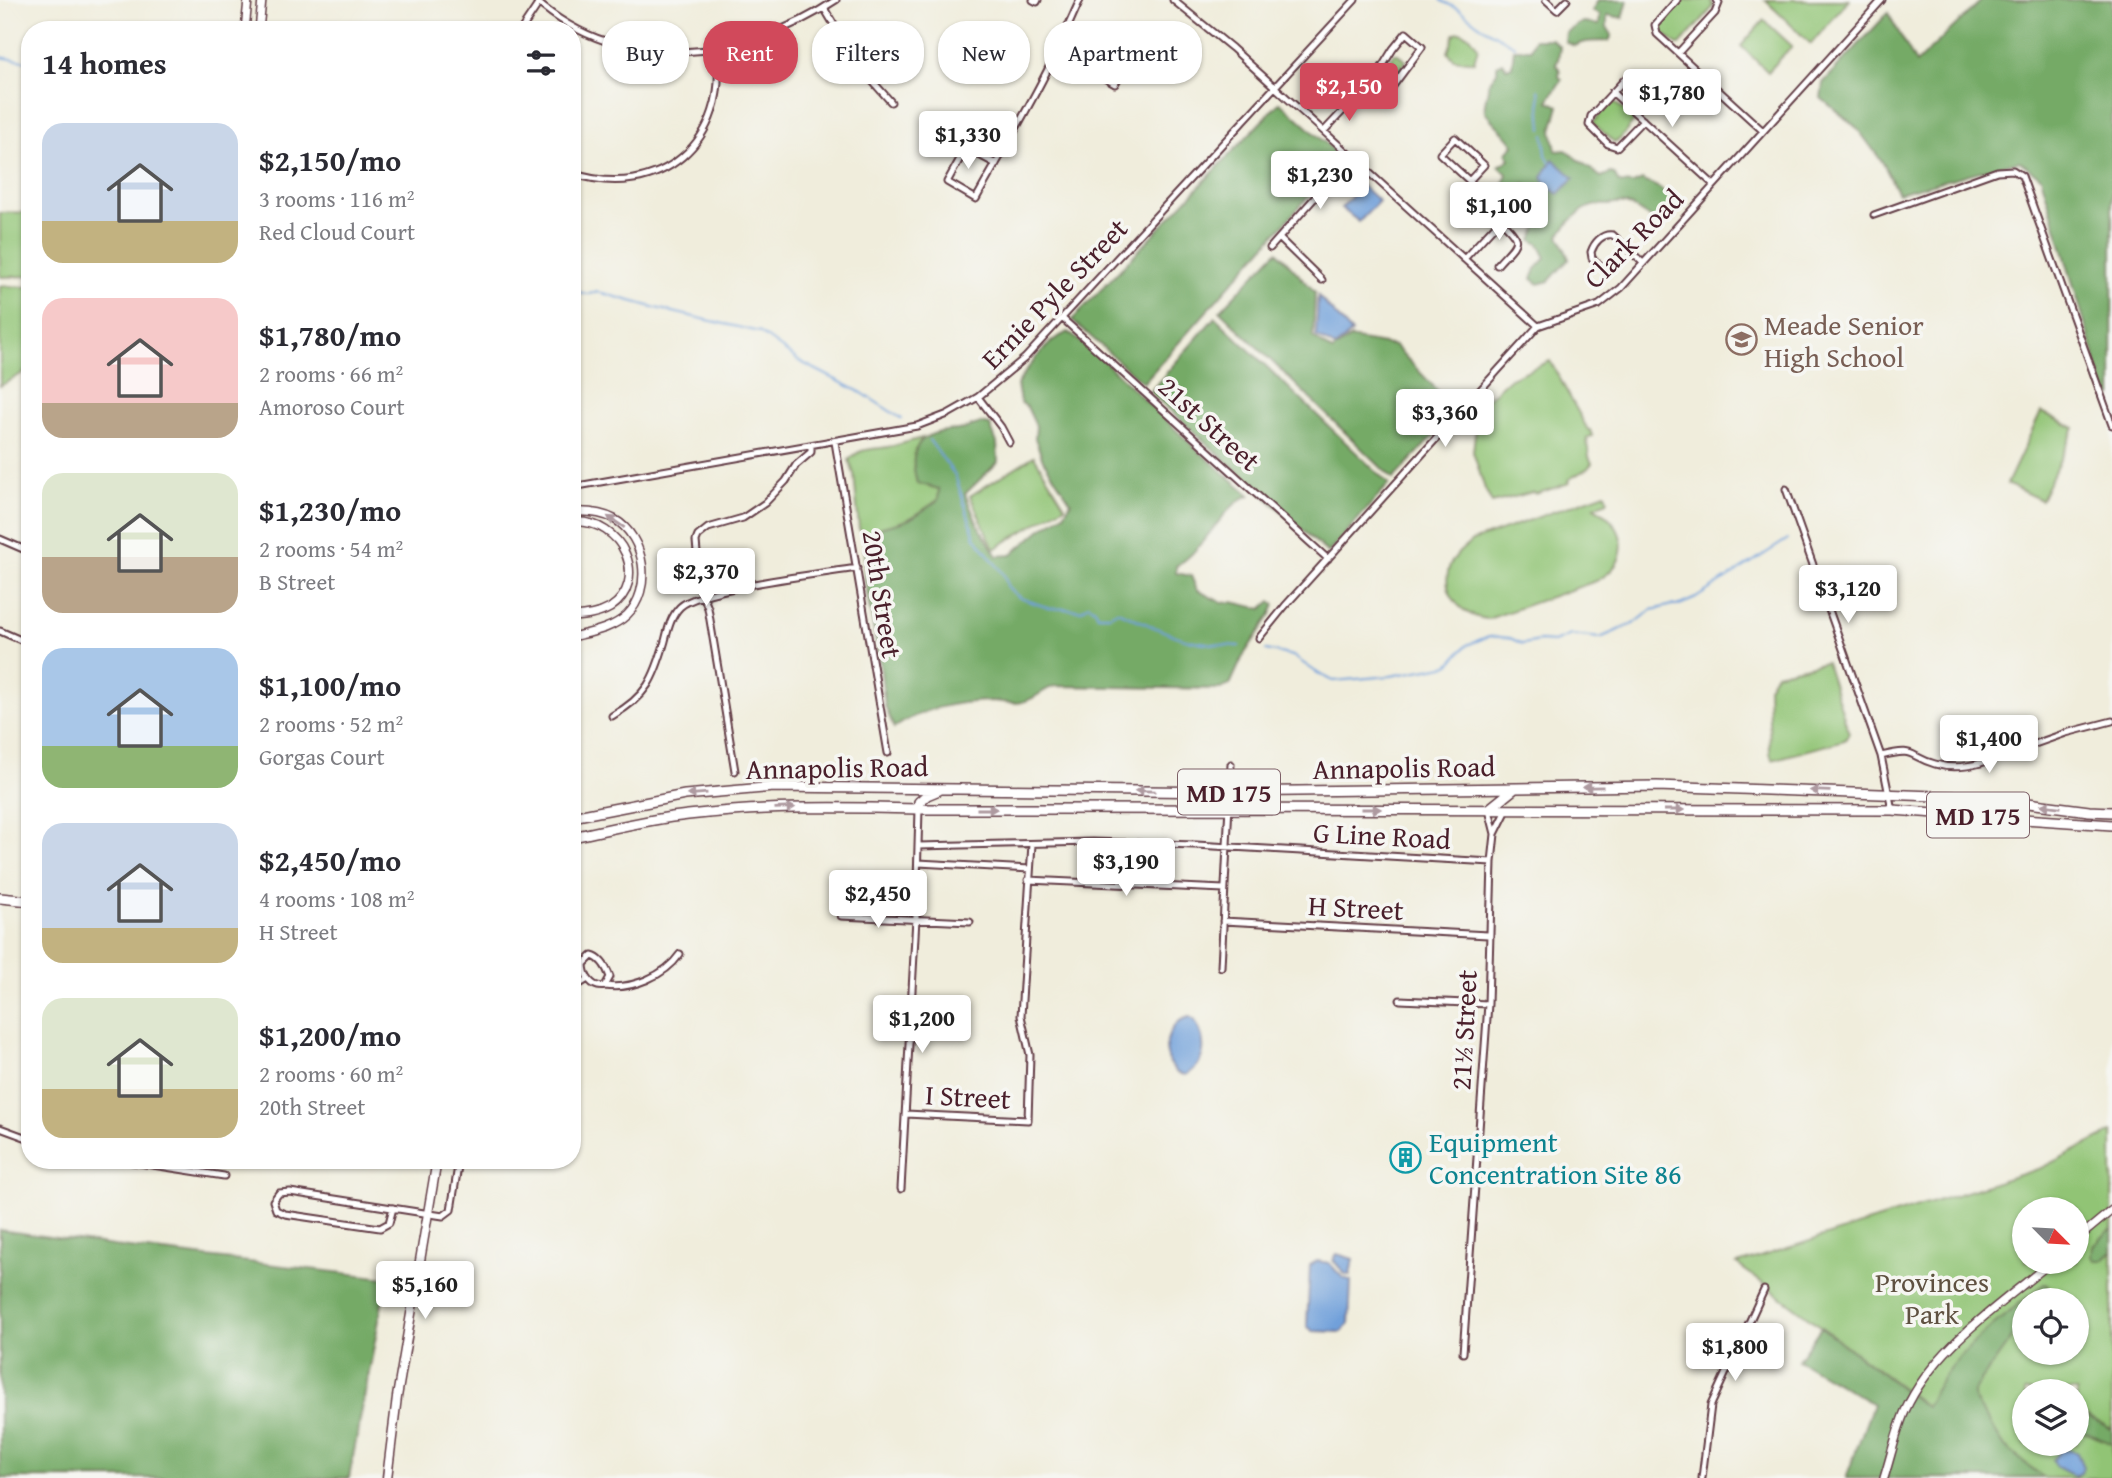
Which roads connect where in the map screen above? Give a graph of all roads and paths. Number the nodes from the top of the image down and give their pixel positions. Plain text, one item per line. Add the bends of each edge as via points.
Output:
1 (247, 0) edge
2 (262, 0) edge
3 (836, 0) edge
4 (1080, 0) edge
5 (1173, 0) edge
6 (1355, 0) edge
7 (1546, 0) edge
8 (1567, 0) edge
9 (1677, 0) edge
10 (1717, 0) edge
11 (1882, 0) edge
12 (537, 2) edge
13 (824, 8) junction
14 (246, 21) edge
15 (260, 21) edge
16 (527, 21) edge
17 (566, 21) edge
18 (797, 21) edge
19 (1071, 21) edge
20 (581, 30) edge
21 (703, 51) edge
22 (1678, 53) junction
23 (1084, 66) joint
24 (1044, 76) edge
25 (1625, 79) dead end
26 (719, 84) edge
27 (1275, 87) junction
28 (1365, 89) junction
29 (1612, 92) junction
30 (891, 103) dead end
31 (1643, 120) junction
32 (1324, 131) junction
33 (1763, 131) junction
34 (1351, 157) junction
35 (996, 164) junction
36 (581, 175) edge
37 (1469, 181) junction
38 (1714, 185) junction
39 (1874, 215) dead end
40 (1500, 220) junction
41 (1279, 238) junction
42 (1270, 248) dead end
43 (1464, 259) junction
44 (1643, 263) junction
45 (1497, 265) dead end
46 (1601, 265) dead end
47 (1322, 280) dead end
48 (1063, 319) junction
49 (1538, 326) junction
50 (978, 397) junction
51 (2112, 425) edge
52 (835, 442) junction
53 (1009, 442) dead end
54 (811, 446) junction
55 (581, 485) edge
56 (1786, 489) dead end
57 (581, 511) edge
58 (581, 521) edge
59 (0, 539) edge
60 (21, 548) edge
61 (1328, 559) junction
62 (857, 568) junction
63 (703, 595) junction
64 (581, 616) edge
65 (0, 631) edge
66 (581, 634) edge
67 (1259, 638) dead end
68 (21, 640) edge
69 (612, 716) dead end
70 (2112, 721) edge
71 (888, 753) dead end
72 (1881, 756) junction
73 (1231, 764) dead end
74 (735, 771) dead end
75 (944, 788) junction
76 (1515, 788) junction
77 (1230, 792) junction
78 (1889, 793) junction
79 (919, 809) junction
80 (1229, 809) junction
81 (1489, 809) junction
82 (1507, 809) junction
83 (1892, 810) junction
84 (2112, 812) edge
85 (581, 815) edge
86 (2112, 825) edge
87 (1495, 834) junction
88 (581, 835) edge
89 (1032, 844) junction
90 (918, 846) junction
91 (1227, 848) junction
92 (1492, 862) junction
93 (918, 863) junction
94 (1030, 869) junction
95 (1028, 880) junction
96 (1224, 890) junction
97 (0, 898) edge
98 (21, 900) edge
99 (841, 916) dead end
100 (916, 918) junction
101 (1223, 921) junction
102 (970, 922) dead end
103 (1488, 935) junction
104 (680, 954) dead end
105 (1221, 967) dead end
106 (588, 979) junction
107 (581, 983) edge
108 (605, 986) junction
109 (1400, 1000) dead end
110 (1488, 1004) junction
111 (906, 1114) junction
112 (0, 1128) edge
113 (21, 1136) edge
114 (182, 1169) edge
115 (435, 1169) edge
116 (458, 1169) edge
117 (224, 1175) dead end
118 (901, 1189) dead end
119 (393, 1208) junction
120 (2112, 1210) edge
121 (428, 1213) junction
122 (2090, 1228) edge
123 (2037, 1274) edge
124 (1764, 1290) dead end
125 (1464, 1353) dead end
126 (387, 1478) edge
127 (1702, 1478) edge
128 (1884, 1478) edge

1 - 14 street
2 - 15 street
3 - 13 street
4 - 19 street
5 - 27 street
6 - 27 street, Ernie Pyle Street
7 - 8 street via 1558,10
9 - 22 street via 1657,21 1655,30
10 - 22 street via 1715,13
11 - 33 street, Clark Road
12 - 16 street
12 - 17 street
13 - 18 street
13 - 30 street via 858,65
20 - 21 street via 617,44 671,52
22 - 33 street
23 - 23 street via 1115,84 1132,54 1101,36
24 - 35 street
25 - 29 street
26 - 36 street via 701,136 682,157 657,173 632,180 603,181
27 - 32 street
27 - 48 street, Ernie Pyle Street
28 - 28 street via 1406,33 1422,47 1381,102
28 - 32 street
29 - 31 street
29 - 31 street via 1591,116 1591,129 1617,146
31 - 38 street
32 - 34 street
33 - 38 street, Clark Road
34 - 41 street
34 - 43 street
35 - 35 street via 976,199 947,182 966,148
37 - 37 street via 1440,154 1455,138 1484,165
37 - 40 street via 1500,209
38 - 44 street, Clark Road
39 - 51 street via 1997,171 2013,170 2022,176
40 - 43 street
40 - 45 street via 1517,239
41 - 42 street
41 - 47 street
43 - 49 street
44 - 46 street via 1608,234 1591,252
44 - 49 street, Clark Road via 1599,305
48 - 50 street, Ernie Pyle Street via 1009,374
48 - 61 street, 21st Street
49 - 61 street, Clark Road
50 - 52 street, Ernie Pyle Street via 917,426
50 - 53 street
52 - 54 street, Ernie Pyle Street
52 - 62 street, 20th Street
54 - 55 street, Ernie Pyle Street
54 - 63 street via 811,452 765,503 743,518 708,528 698,536 695,548
56 - 72 street
66 -> 57 street via 608,627 629,613 642,587 643,571 636,542 617,520
58 - 64 street via 608,530 619,540 629,565 625,588 611,607
59 - 60 street
61 - 67 street, Clark Road
62 - 63 street
62 - 71 street, 20th Street
63 - 69 street via 681,606 672,618 646,690
63 - 74 street
65 - 68 street
70 - 72 street via 1965,767 1933,764 1908,751
72 - 78 street
73 - 77 street
77 -> 75 main road, Annapolis Road / MD 175
75 - 79 main road via 919,802
75 -> 85 main road, Annapolis Road / MD 175 via 774,787 685,795
76 - 77 main road, Annapolis Road / MD 175
78 -> 76 main road, Annapolis Road / MD 175 via 1657,786
76 - 81 main road
77 - 80 street
78 - 83 street
84 -> 78 main road, Annapolis Road / MD 175 via 1990,798
79 -> 80 main road, Annapolis Road / MD 175
88 -> 79 main road, Annapolis Road / MD 175 via 686,815 745,810
79 - 90 street
80 -> 81 main road, Annapolis Road / MD 175
80 - 91 street
81 - 82 main road, Annapolis Road / MD 175
81 - 87 street, 21½ Street
82 -> 83 main road, Annapolis Road / MD 175
82 - 87 street, 21½ Street
83 - 86 main road, Annapolis Road / MD 175
87 - 92 street, 21½ Street
89 - 90 street
89 - 91 street
89 - 94 street
90 - 93 street
91 - 92 street, G Line Road
91 - 96 street
92 - 103 street, 21½ Street
93 - 94 street
93 - 100 street
94 - 95 street
95 - 96 street
95 - 111 street, I Street via 1021,1014 1031,1070 1028,1121
96 - 101 street
97 - 98 main road
99 - 100 street
100 - 102 street
100 - 111 street
101 - 103 street, H Street
101 - 105 street
103 - 110 street, 21½ Street
104 - 108 street via 656,975
106 - 107 street
106 - 108 street
106 - 108 street via 584,964 597,957 610,977
109 - 110 street
110 - 125 street, 21½ Street
111 - 118 street
112 - 113 street
114 - 117 street
115 - 121 main road
116 - 121 street via 451,1210 443,1216
119 - 119 street via 290,1192 279,1193 273,1201 280,1213 380,1228 389,1223
119 - 121 street
120 - 122 street
121 - 126 main road
123 - 128 street via 1951,1346 1928,1373 1905,1412
124 - 127 street via 1711,1405

